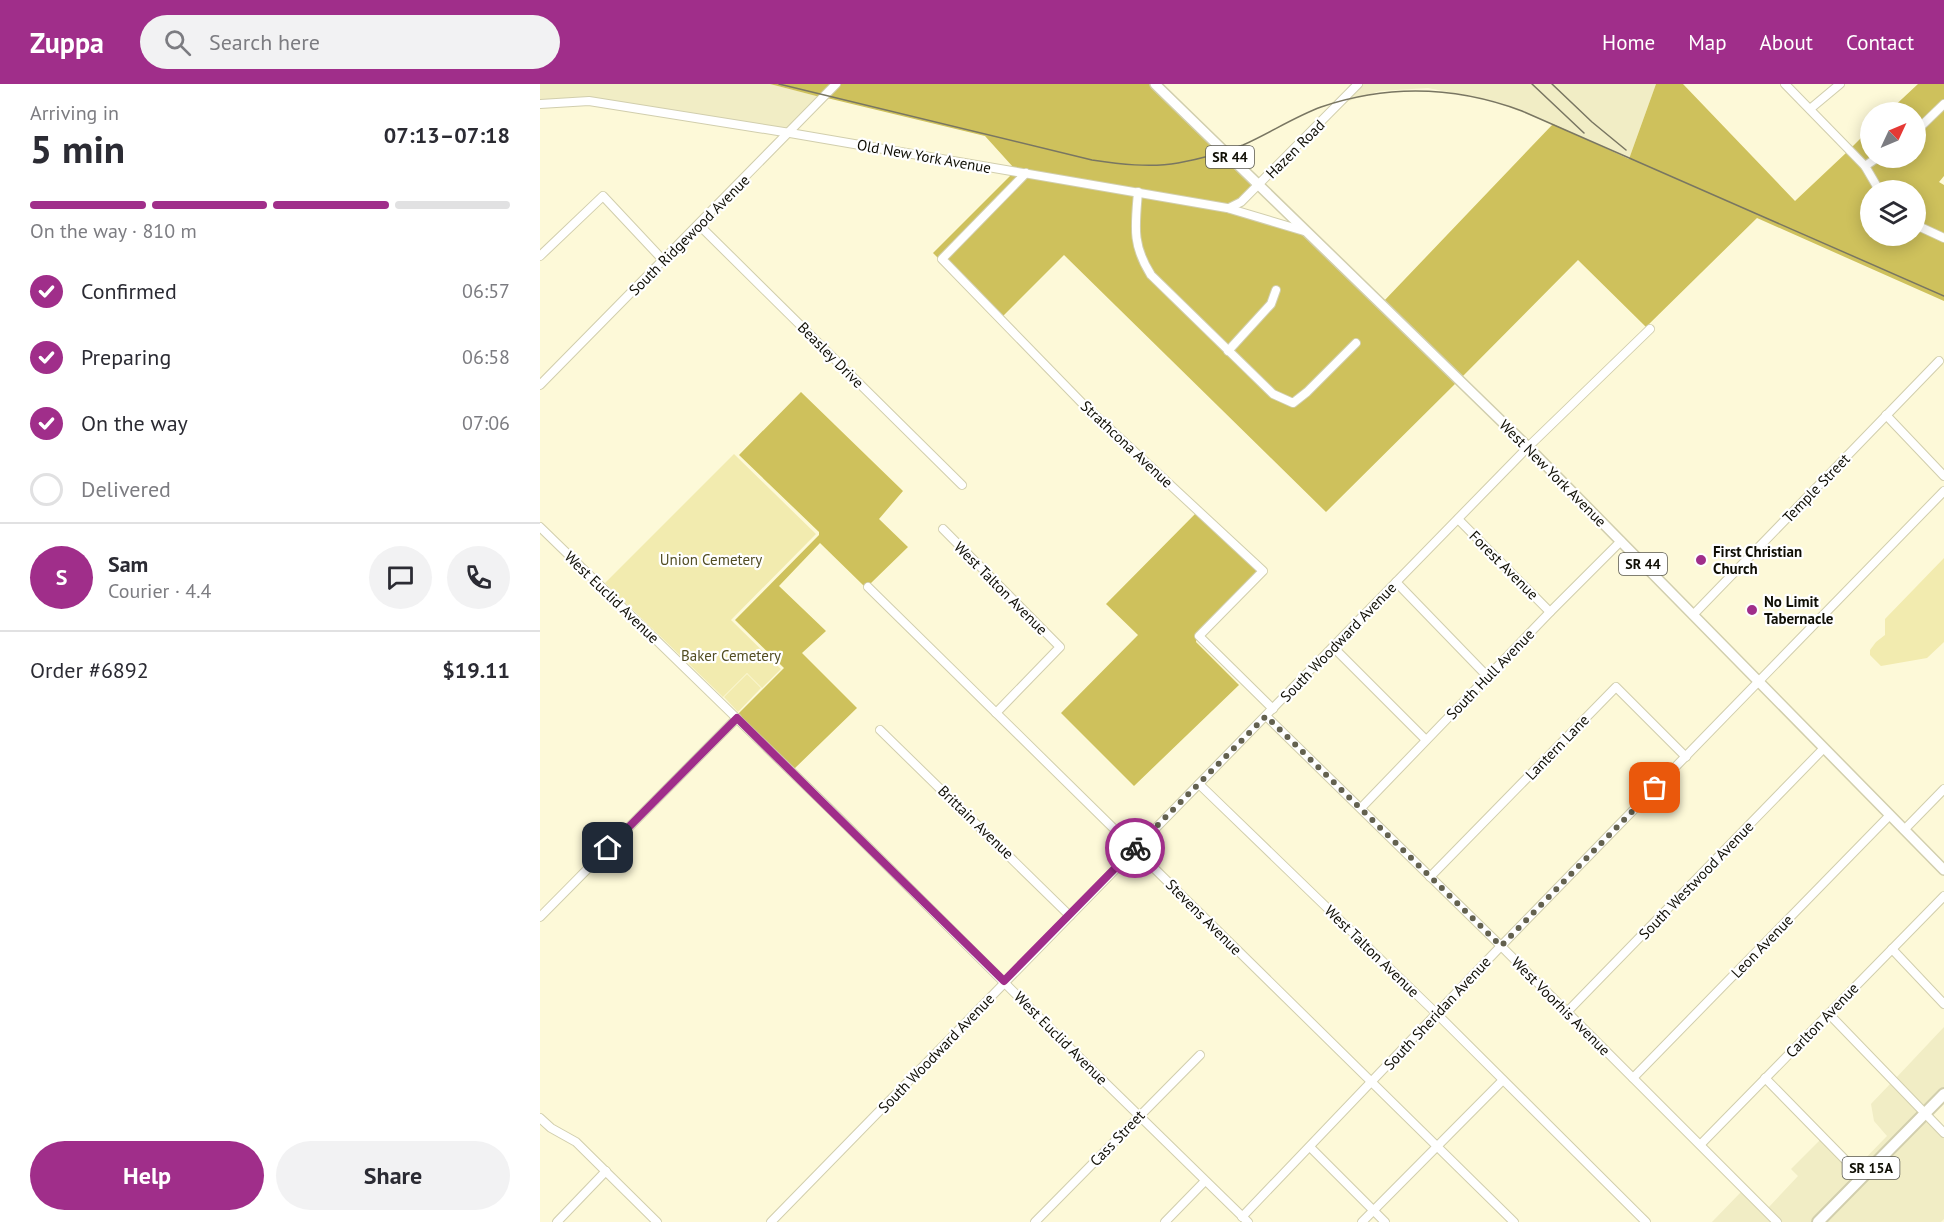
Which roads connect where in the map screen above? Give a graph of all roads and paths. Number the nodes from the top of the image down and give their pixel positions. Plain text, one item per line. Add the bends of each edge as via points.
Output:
1 (836, 84) edge
2 (1155, 84) edge
3 (1358, 84) edge
4 (1785, 84) edge
5 (1840, 84) edge
6 (540, 104) edge
7 (1944, 104) edge
8 (1810, 109) junction
9 (1926, 121) edge
10 (790, 133) junction
11 (1860, 161) edge
12 (1026, 173) junction
13 (1258, 186) junction
14 (1138, 192) junction
15 (1227, 208) junction
16 (699, 225) junction
17 (1926, 230) edge
18 (1304, 231) junction
19 (1944, 238) edge
20 (540, 256) edge
21 (663, 260) junction
22 (1276, 290) dead end
23 (1650, 329) dead end
24 (1356, 343) dead end
25 (1228, 351) junction
26 (1939, 361) dead end
27 (540, 385) edge
28 (1886, 415) junction
29 (1528, 447) junction
30 (1944, 476) edge
31 (962, 485) dead end
32 (1944, 491) edge
33 (1458, 519) junction
34 (540, 527) edge
35 (943, 529) dead end
36 (1621, 541) junction
37 (1396, 582) junction
38 (868, 587) dead end
39 (1550, 612) junction
40 (1693, 615) junction
41 (1333, 647) junction
42 (1487, 676) junction
43 (1758, 681) junction
44 (1274, 708) junction
45 (996, 712) junction
46 (1266, 716) junction
47 (737, 718) junction
48 (880, 730) dead end
49 (1426, 740) junction
50 (1824, 748) junction
51 (1686, 757) junction
52 (1199, 784) junction
53 (1944, 789) edge
54 (1361, 808) junction
55 (1890, 815) junction
56 (1904, 830) junction
57 (1135, 849) junction
58 (1944, 870) edge
59 (1430, 877) junction
60 (1944, 896) edge
61 (1070, 916) junction
62 (540, 917) edge
63 (1501, 946) junction
64 (1892, 950) junction
65 (1004, 981) junction
66 (1944, 1004) edge
67 (1567, 1012) junction
68 (1437, 1014) junction
69 (1829, 1014) junction
70 (1200, 1055) dead end
71 (1634, 1078) junction
72 (1766, 1078) junction
73 (1503, 1080) junction
74 (1372, 1082) junction
75 (1944, 1094) edge
76 (1925, 1113) junction
77 (1138, 1116) junction
78 (540, 1118) edge
79 (1944, 1133) edge
80 (1701, 1144) junction
81 (1310, 1147) junction
82 (1438, 1147) junction
83 (606, 1171) junction
84 (1862, 1177) junction
85 (1205, 1181) junction
86 (1373, 1211) junction
87 (1245, 1219) edge
88 (556, 1222) edge
89 (657, 1222) edge
90 (771, 1222) edge
91 (1035, 1222) edge
92 (1165, 1222) edge
93 (1362, 1222) edge
94 (1384, 1222) edge
95 (1514, 1222) edge
96 (1646, 1222) edge
97 (1777, 1222) edge
98 (1818, 1222) edge

1 - 10 street, South Ridgewood Avenue
2 - 13 main road, West New York Avenue / SR 44
3 - 13 street, Hazen Road
4 - 8 street
5 - 8 street
6 - 10 street, Old New York Avenue via 590,101
7 - 9 street
8 - 11 street
10 - 12 street, Old New York Avenue
10 - 16 street, South Ridgewood Avenue
12 - 14 street, Old New York Avenue
12 - 44 street, Strathcona Avenue via 942,259 1082,403 1263,571 1199,636
13 - 15 street, Hazen Road via 1241,202
13 - 18 main road, West New York Avenue / SR 44
14 - 15 street, Old New York Avenue
14 - 25 street via 1134,231 1142,261 1151,276
15 - 18 street, Old New York Avenue
16 - 21 street, South Ridgewood Avenue
16 - 31 street, Beasley Drive
17 - 19 street
18 - 29 main road, West New York Avenue / SR 44
20 - 21 street via 603,196
21 - 27 street, South Ridgewood Avenue
22 - 25 street via 1271,304
23 - 29 street, South Woodward Avenue
24 - 25 street via 1293,404 1273,394
26 - 28 street, Temple Street
28 - 30 street
28 - 40 street, Temple Street
29 - 33 street, South Woodward Avenue
29 - 36 main road, West New York Avenue / SR 44
32 - 43 street, South Sheridan Avenue
33 - 37 street, South Woodward Avenue
33 - 39 street, Forest Avenue
34 - 47 street, West Euclid Avenue
35 - 45 street, West Talton Avenue via 1060,647
36 - 39 street, South Hull Avenue
36 - 40 main road, West New York Avenue / SR 44
37 - 41 street, South Woodward Avenue
37 - 42 street
38 - 45 street, Stevens Avenue
39 - 42 street, South Hull Avenue
40 - 43 main road, West New York Avenue / SR 44
41 - 44 street, South Woodward Avenue
41 - 49 street
42 - 49 street, South Hull Avenue
43 - 50 main road, West New York Avenue / SR 44
43 - 51 street, South Sheridan Avenue
44 - 46 street, South Woodward Avenue
45 - 57 street, Stevens Avenue
46 - 52 street, South Woodward Avenue
46 - 54 street, West Voorhis Avenue
47 - 62 street
47 - 65 street, West Euclid Avenue
48 - 61 street, Brittain Avenue
49 - 54 street, South Hull Avenue
50 - 55 main road, West New York Avenue / SR 44
50 - 67 street, South Westwood Avenue
51 - 59 street, Lantern Lane via 1616,687
51 - 63 street, South Sheridan Avenue
52 - 57 street, South Woodward Avenue
52 - 68 street, West Talton Avenue
53 - 56 street
54 - 59 street, West Voorhis Avenue
55 - 56 main road, West New York Avenue / SR 44
55 - 71 street, Leon Avenue
56 - 58 main road, West New York Avenue / SR 44
57 - 61 street, South Woodward Avenue
57 - 74 street, Stevens Avenue
59 - 63 street, West Voorhis Avenue
60 - 64 street, Carlton Avenue
61 - 65 street, South Woodward Avenue
63 - 67 street, West Voorhis Avenue
63 - 68 street, South Sheridan Avenue
64 - 66 street
64 - 69 street, Carlton Avenue
65 - 77 street, West Euclid Avenue
65 - 90 street, South Woodward Avenue
67 - 71 street, West Voorhis Avenue
68 - 73 street, West Talton Avenue
68 - 74 street, South Sheridan Avenue
69 - 72 street, Carlton Avenue
69 - 76 street
70 - 77 street, Cass Street
71 - 80 street, West Voorhis Avenue
72 - 80 street, Carlton Avenue
72 - 84 street
73 - 82 street
73 - 96 street, West Talton Avenue
74 - 81 street, South Sheridan Avenue
74 - 82 street, Stevens Avenue
75 - 76 highway, SR 15A
76 - 79 street
76 - 84 highway, SR 15A
77 - 85 street, West Euclid Avenue
77 - 91 street, Cass Street
78 - 83 street via 576,1142
80 - 97 street, West Voorhis Avenue
81 - 86 street
81 - 87 street, South Sheridan Avenue
82 - 86 street
82 - 95 street, Stevens Avenue
83 - 88 street
83 - 89 street
84 - 98 highway, SR 15A
85 - 87 street, West Euclid Avenue
85 - 92 street
86 - 93 street
86 - 94 street

